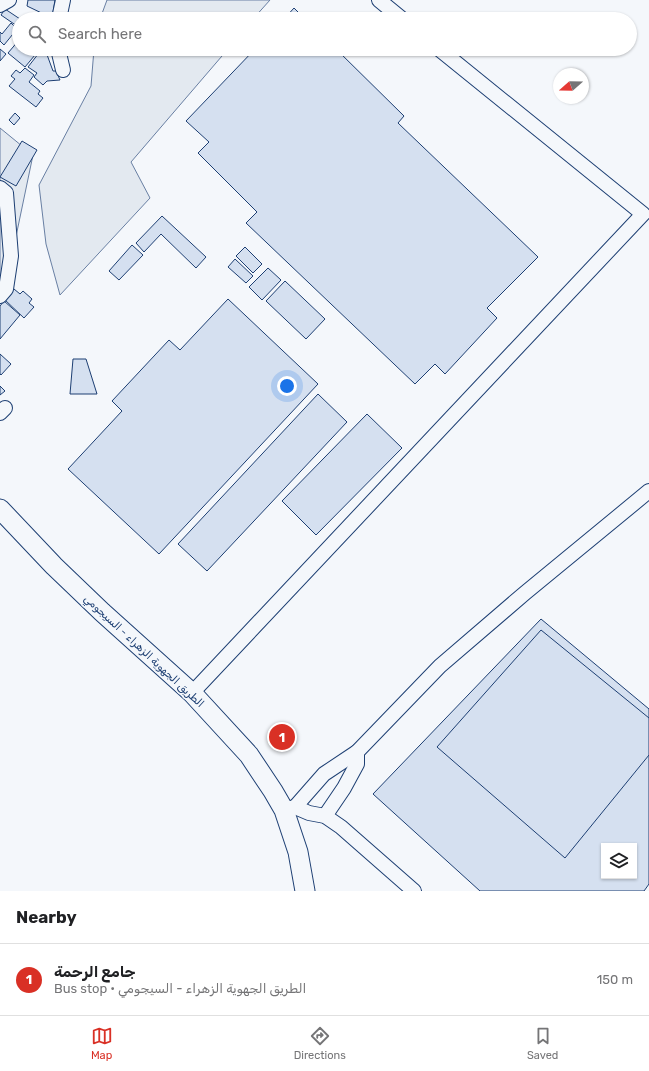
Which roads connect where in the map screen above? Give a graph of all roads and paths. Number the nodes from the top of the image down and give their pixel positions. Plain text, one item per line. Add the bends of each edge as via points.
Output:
1 (9, 0) edge
2 (63, 0) edge
3 (378, 0) edge
4 (0, 5) edge
5 (61, 12) edge
6 (393, 12) edge
7 (60, 56) edge
8 (448, 56) edge
9 (63, 70) dead end
10 (0, 188) edge
11 (0, 296) edge
12 (649, 491) edge
13 (0, 509) edge
14 (192, 693) junction
15 (357, 752) junction
16 (289, 808) junction
17 (325, 816) junction
18 (305, 891) edge
19 (414, 891) edge

1 - 4 street
2 - 5 street
3 - 6 street
7 - 9 street
8 - 14 street via 643,214
10 - 11 street via 6,193 10,256 6,289
12 - 15 street via 440,666
13 - 14 main road, الطريق الجهوية الزهراء - السيجومي via 54,566
14 - 16 main road, الطريق الجهوية الزهراء - السيجومي via 249,755 273,791
15 - 16 street via 324,774
15 - 17 street via 357,764
16 - 17 street
16 - 18 main road, الطريق الجهوية الزهراء - السيجومي
17 - 19 street

